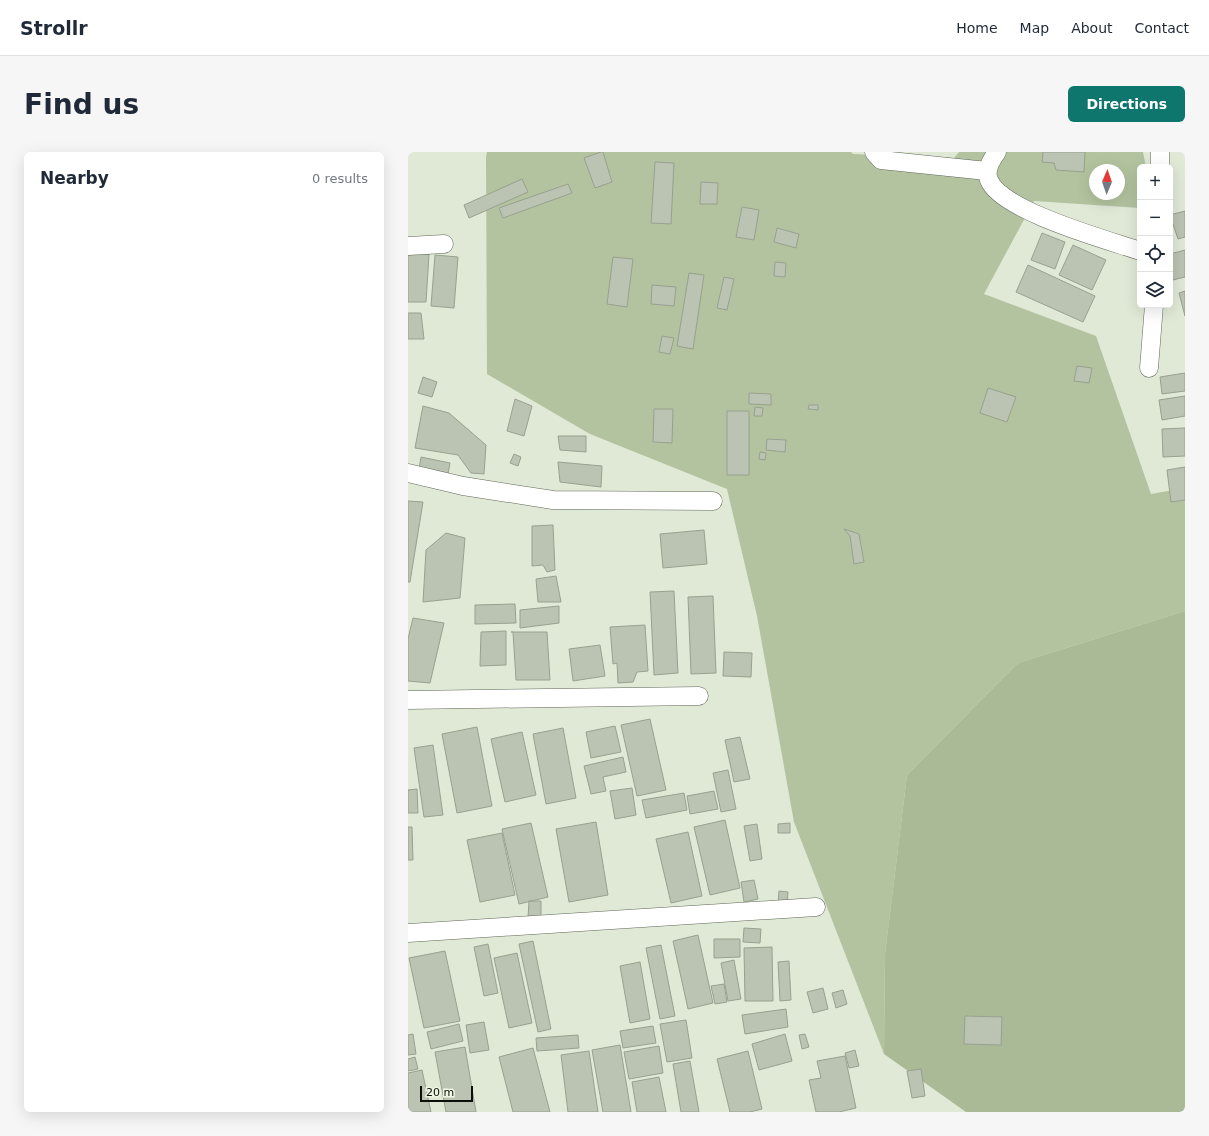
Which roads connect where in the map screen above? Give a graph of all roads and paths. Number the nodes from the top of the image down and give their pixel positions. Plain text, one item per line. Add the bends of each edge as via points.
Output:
1 (874, 152) edge
2 (997, 152) edge
3 (1160, 152) edge
4 (1160, 164) edge
5 (987, 171) junction
6 (444, 244) dead end
7 (408, 246) edge
8 (1137, 250) edge
9 (1154, 308) edge
10 (1149, 368) dead end
11 (408, 473) edge
12 (713, 502) dead end
13 (699, 696) dead end
14 (408, 700) edge
15 (816, 907) dead end
16 (408, 933) edge

1 - 5 street via 881,160
2 - 5 street
3 - 4 street
5 - 8 street via 988,180 994,188 1018,205 1049,221
6 - 7 street
9 - 10 street
11 - 12 street via 463,486 553,500
13 - 14 street
15 - 16 street

